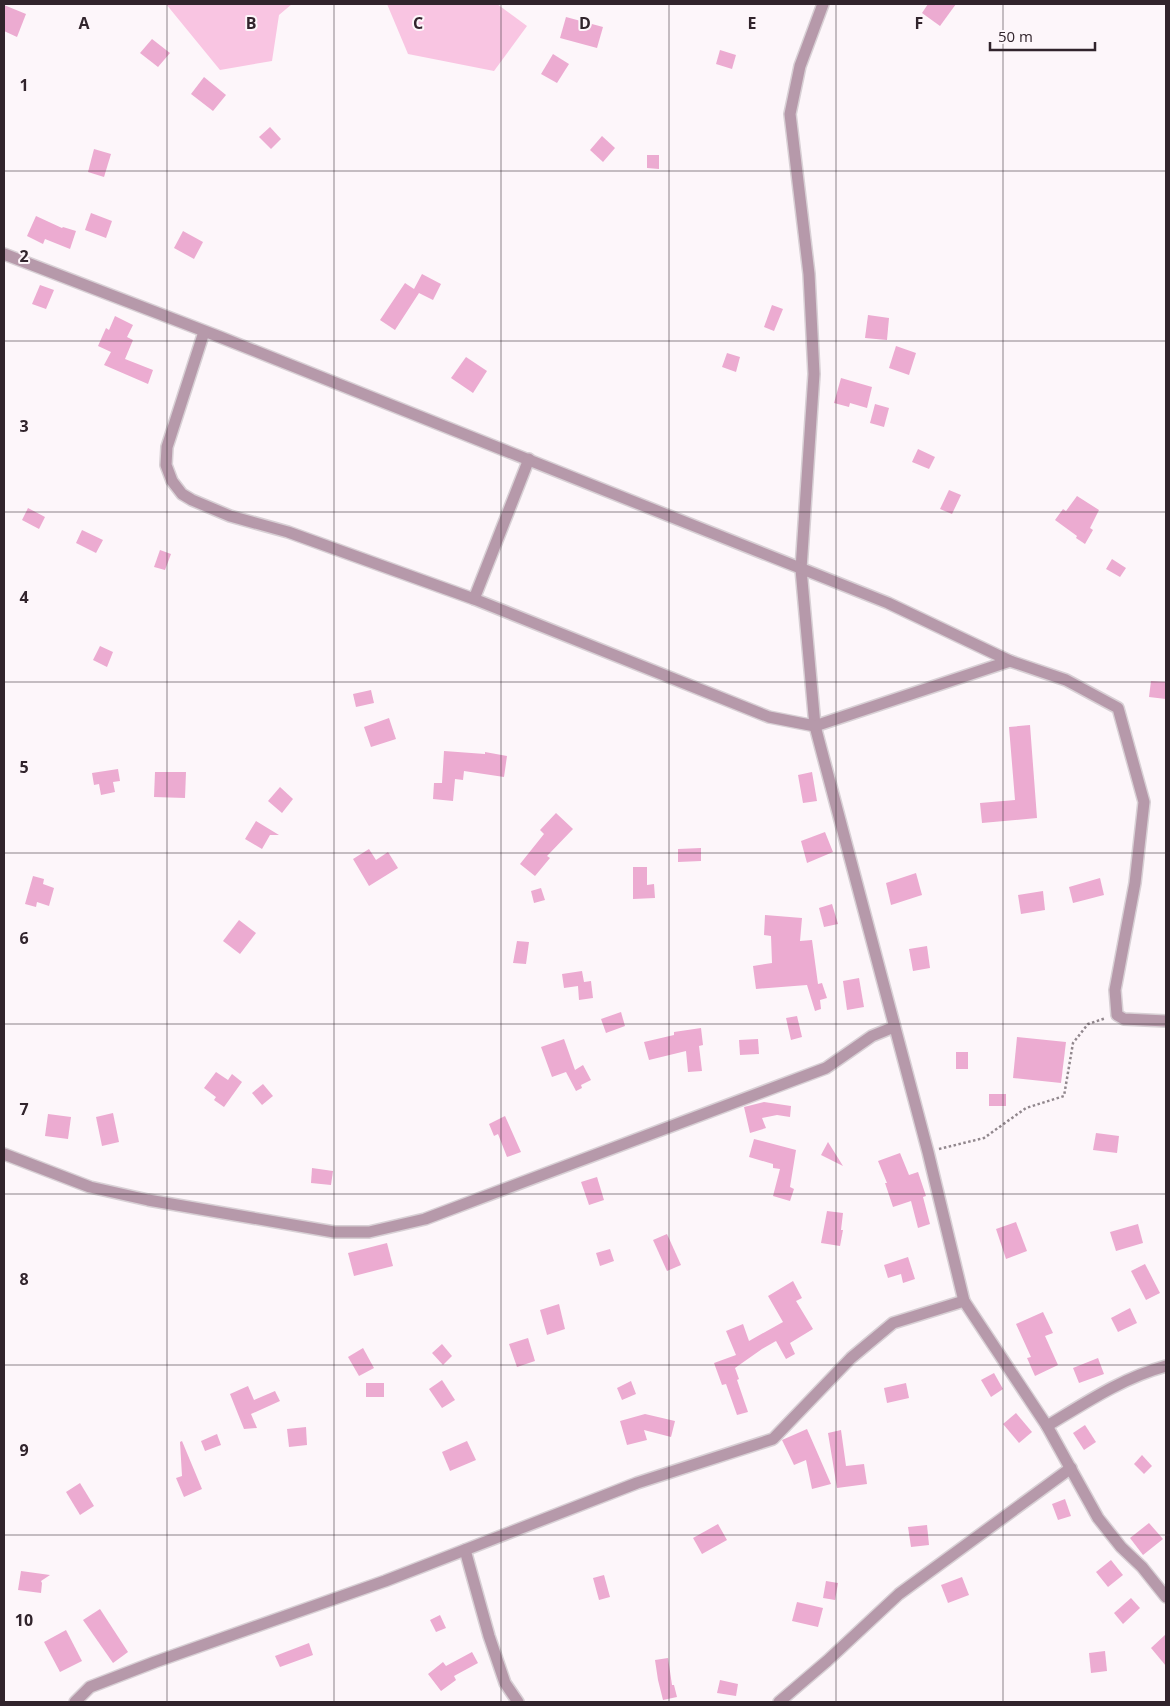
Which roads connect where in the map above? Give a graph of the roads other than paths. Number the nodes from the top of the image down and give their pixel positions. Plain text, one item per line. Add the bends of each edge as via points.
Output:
1 (823, 4) edge
2 (4, 254) edge
3 (204, 332) junction
4 (529, 459) junction
5 (801, 569) junction
6 (474, 600) junction
7 (1010, 661) junction
8 (814, 726) junction
9 (1166, 1021) edge
10 (894, 1027) junction
11 (4, 1154) edge
12 (964, 1301) junction
13 (1166, 1366) edge
14 (1046, 1426) junction
15 (1071, 1468) junction
16 (465, 1550) junction
17 (1166, 1597) edge
18 (75, 1702) edge
19 (518, 1702) edge
20 (778, 1702) edge

1 - 5 street via 800,66 790,114 809,274 814,374
2 - 3 street
3 - 4 street
3 - 6 street via 167,447 166,465 182,494 230,516 288,532
4 - 5 street
4 - 6 street
5 - 7 street via 888,603
5 - 8 street
6 - 8 street via 769,717
7 - 8 street
7 - 9 street via 1066,680 1118,708 1144,802 1135,883 1115,990 1117,1015 1124,1020
8 - 10 street
10 - 11 street via 872,1036 826,1068 434,1215 369,1232 334,1232 119,1194 90,1187
10 - 12 street
12 - 14 street
12 - 16 street via 893,1323 851,1358 773,1439 637,1483
13 - 14 street via 1113,1386
14 - 15 street
15 - 17 street via 1098,1518
15 - 20 street via 899,1594
16 - 18 street via 385,1582 234,1633 90,1687
16 - 19 street via 505,1683

